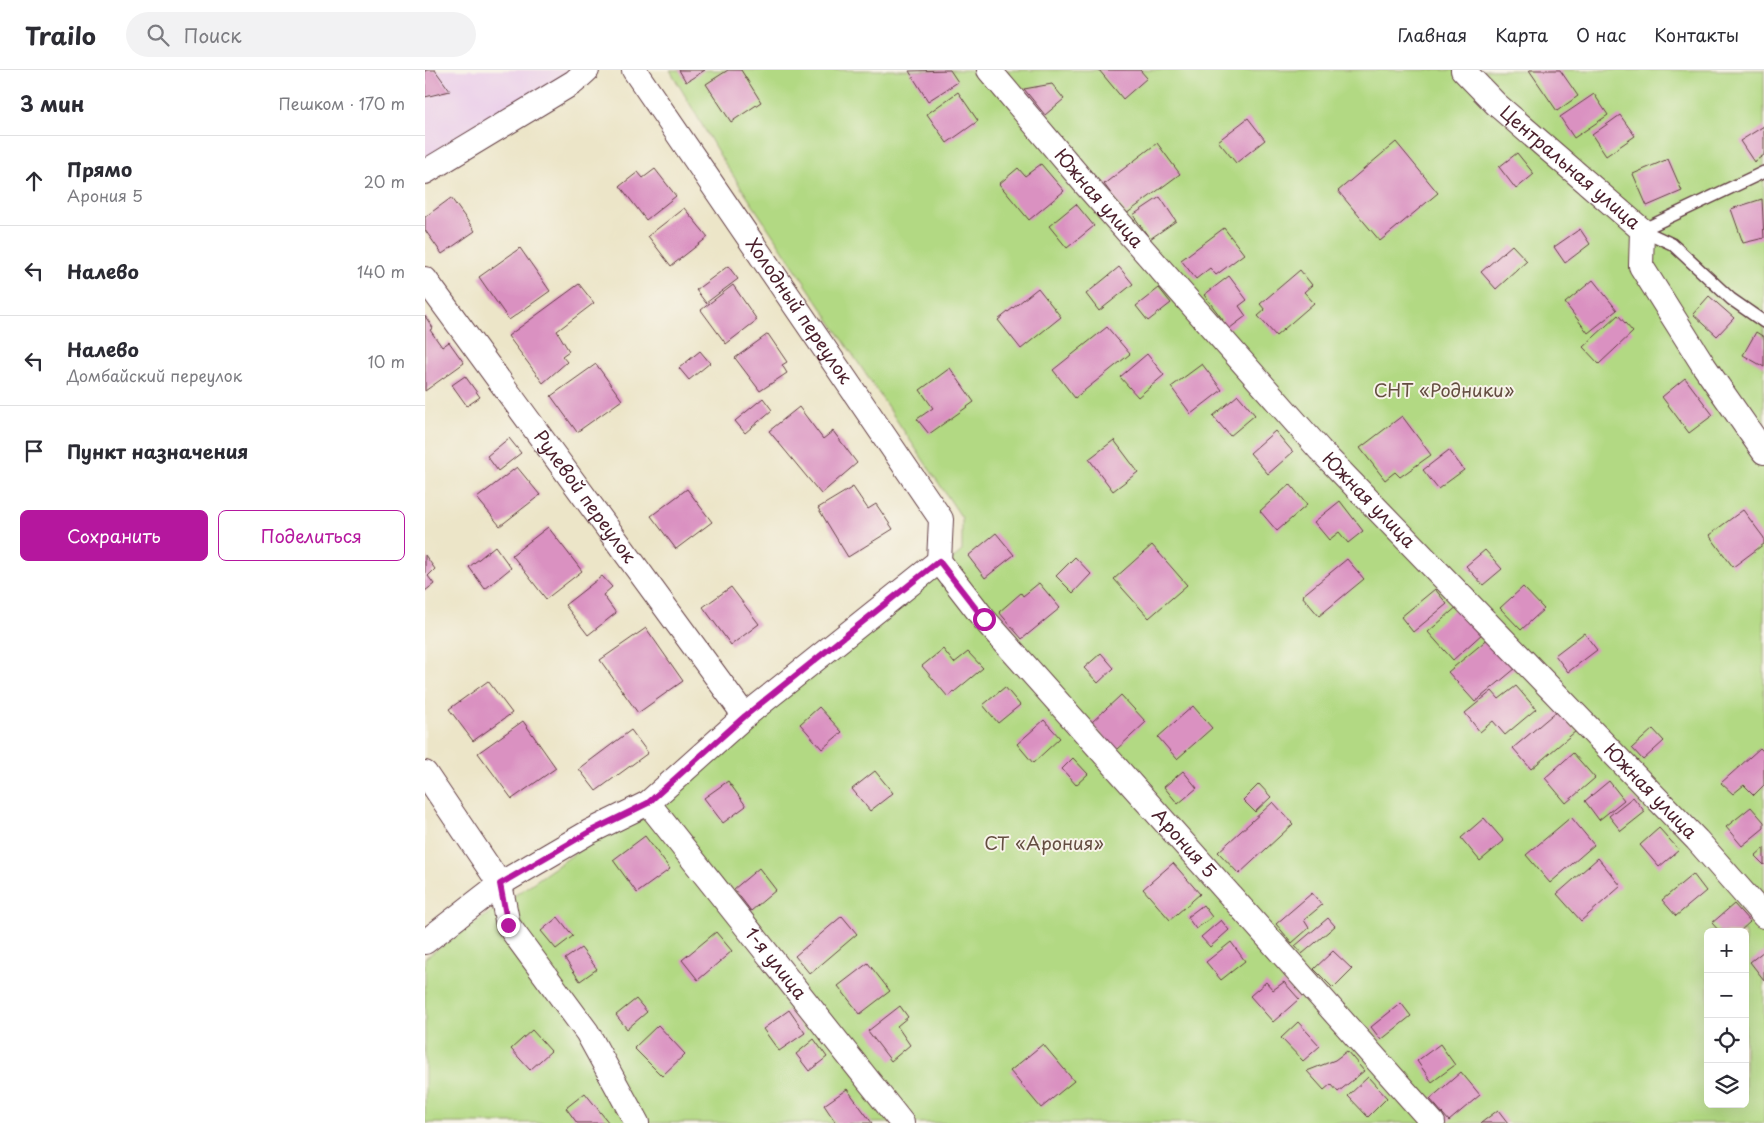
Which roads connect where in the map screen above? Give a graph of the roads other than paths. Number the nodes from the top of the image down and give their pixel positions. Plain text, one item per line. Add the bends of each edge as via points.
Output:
1 (587, 70) edge
2 (634, 70) edge
3 (989, 70) edge
4 (1463, 70) edge
5 (425, 172) edge
6 (1764, 172) edge
7 (1642, 230) junction
8 (425, 279) edge
9 (1764, 322) edge
10 (1764, 452) edge
11 (939, 561) junction
12 (745, 716) junction
13 (425, 773) edge
14 (648, 803) junction
15 (500, 884) junction
16 (1764, 916) edge
17 (425, 942) edge
18 (637, 1123) edge
19 (903, 1123) edge
20 (1433, 1123) edge

1 - 5 street via 574,82
2 - 11 street, Холодный переулок via 941,519
3 - 16 street, Южная улица via 1320,450 1697,840
4 - 7 street, Центральная улица via 1496,104
6 - 7 lane
7 - 9 lane via 1672,244 1731,299
7 - 10 street, Центральная улица via 1641,266 1704,366
8 - 12 street, Рулевой переулок
11 - 12 street
11 - 20 street, Арония 5 via 984,619
12 - 14 street
13 - 15 street
14 - 15 street via 589,832
14 - 19 street, 1-я улица
15 - 17 street
15 - 18 street via 508,925 587,1032

